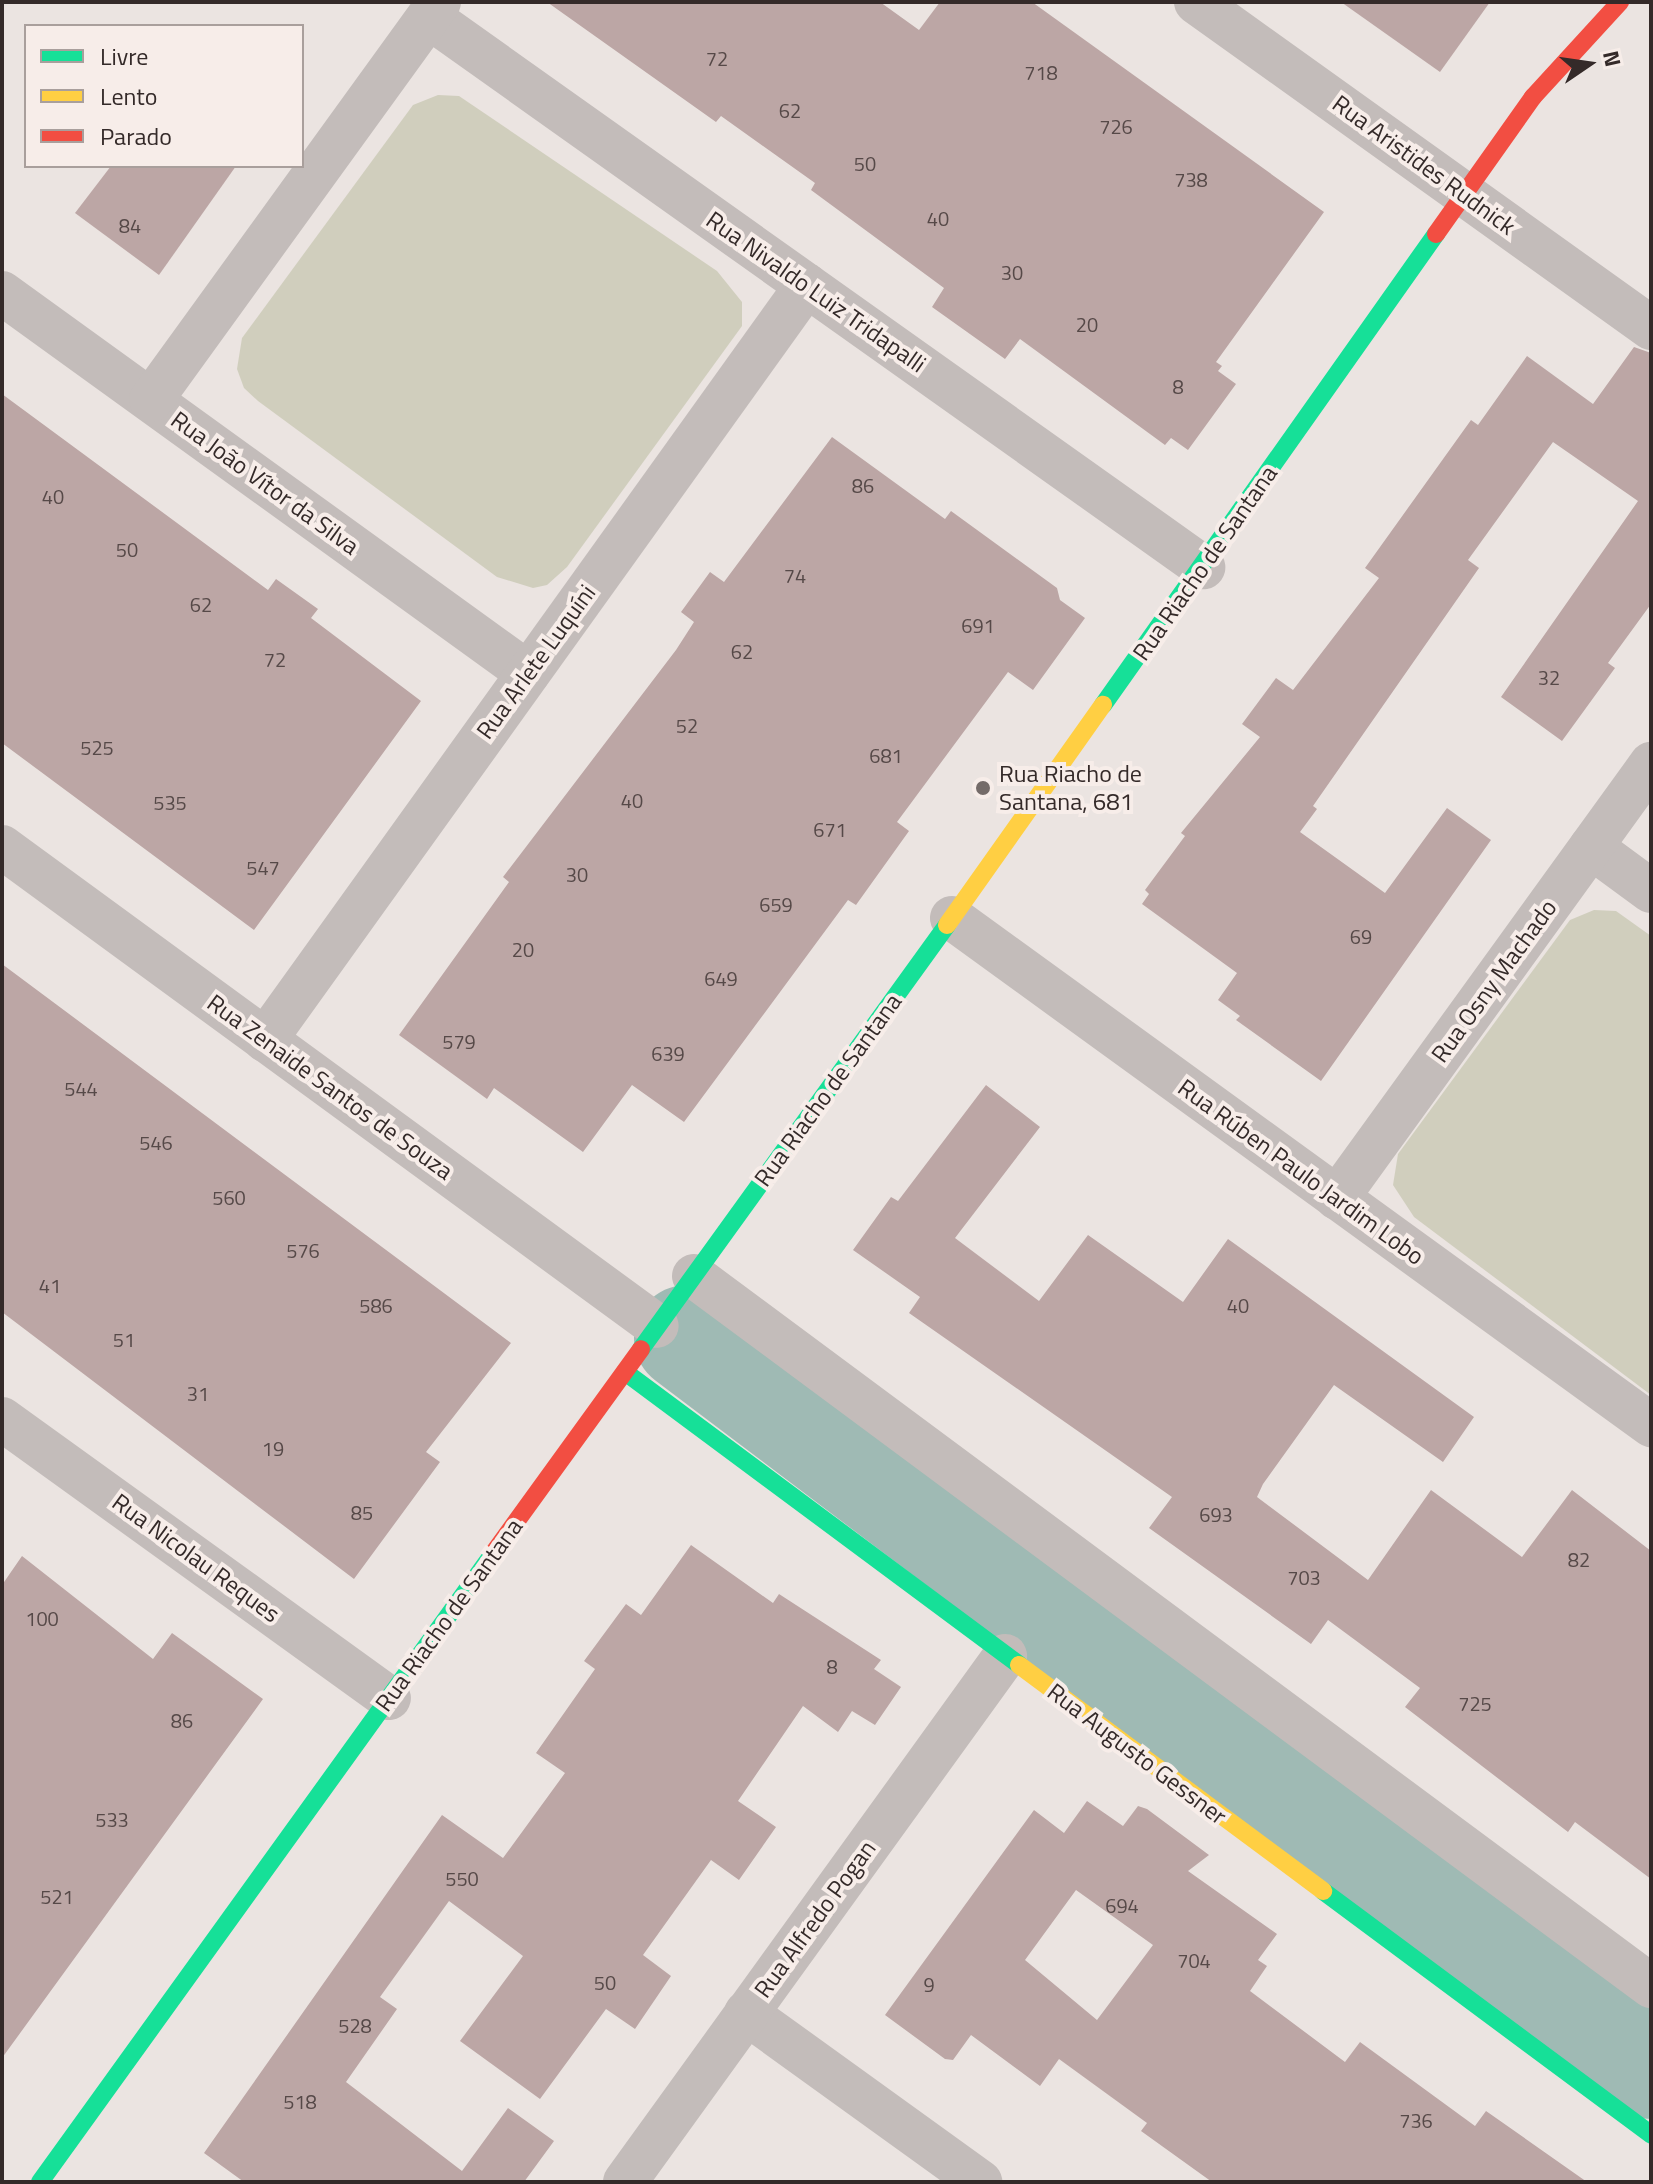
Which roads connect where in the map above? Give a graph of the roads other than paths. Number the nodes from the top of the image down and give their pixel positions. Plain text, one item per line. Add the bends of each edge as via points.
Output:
1 (1196, 2) edge
2 (1620, 2) edge
3 (434, 9) edge
4 (1465, 195) junction
5 (807, 285) junction
6 (2, 293) edge
7 (1651, 328) edge
8 (151, 400) junction
9 (1203, 567) junction
10 (528, 673) junction
11 (1651, 764) edge
12 (2, 847) edge
13 (1591, 847) junction
14 (1651, 891) edge
15 (952, 918) junction
16 (265, 1040) junction
17 (1337, 1198) junction
18 (694, 1276) junction
19 (657, 1326) junction
20 (625, 1372) junction
21 (2, 1419) edge
22 (1651, 1425) edge
23 (1005, 1656) junction
24 (389, 1698) junction
25 (1651, 1986) edge
26 (746, 2013) junction
27 (1651, 2135) edge
28 (40, 2182) edge
29 (625, 2182) edge
30 (980, 2182) edge

1 - 4 street, Rua Aristides Rudnick
2 - 4 street, Rua Riacho de Santana via 1533,97
3 - 5 street, Rua Nivaldo Luiz Tridapalli
3 - 8 street
4 - 7 street, Rua Aristides Rudnick
4 - 9 street, Rua Riacho de Santana
5 - 9 street, Rua Nivaldo Luiz Tridapalli
5 - 10 street, Rua Arlete Luquíni
6 - 8 street, Rua João Vítor da Silva
8 - 10 street, Rua João Vítor da Silva
9 - 15 street, Rua Riacho de Santana
10 - 16 street, Rua Arlete Luquíni
11 - 13 street, Rua Osny Machado
12 - 16 street, Rua Zenaide Santos de Souza
13 - 14 street
13 - 17 street, Rua Osny Machado
15 - 17 street, Rua Rúben Paulo Jardim Lobo
15 - 18 street, Rua Riacho de Santana
16 - 19 street, Rua Zenaide Santos de Souza
17 - 22 street, Rua Rúben Paulo Jardim Lobo
18 - 19 street, Rua Riacho de Santana
18 - 25 street
19 - 20 street, Rua Riacho de Santana
20 - 23 street, Rua Augusto Gessner
20 - 24 street, Rua Riacho de Santana
21 - 24 street, Rua Nicolau Reques
23 - 26 street, Rua Alfredo Pogan
23 - 27 street, Rua Augusto Gessner
24 - 28 street, Rua Riacho de Santana
26 - 29 street, Rua Alfredo Pogan
26 - 30 street

